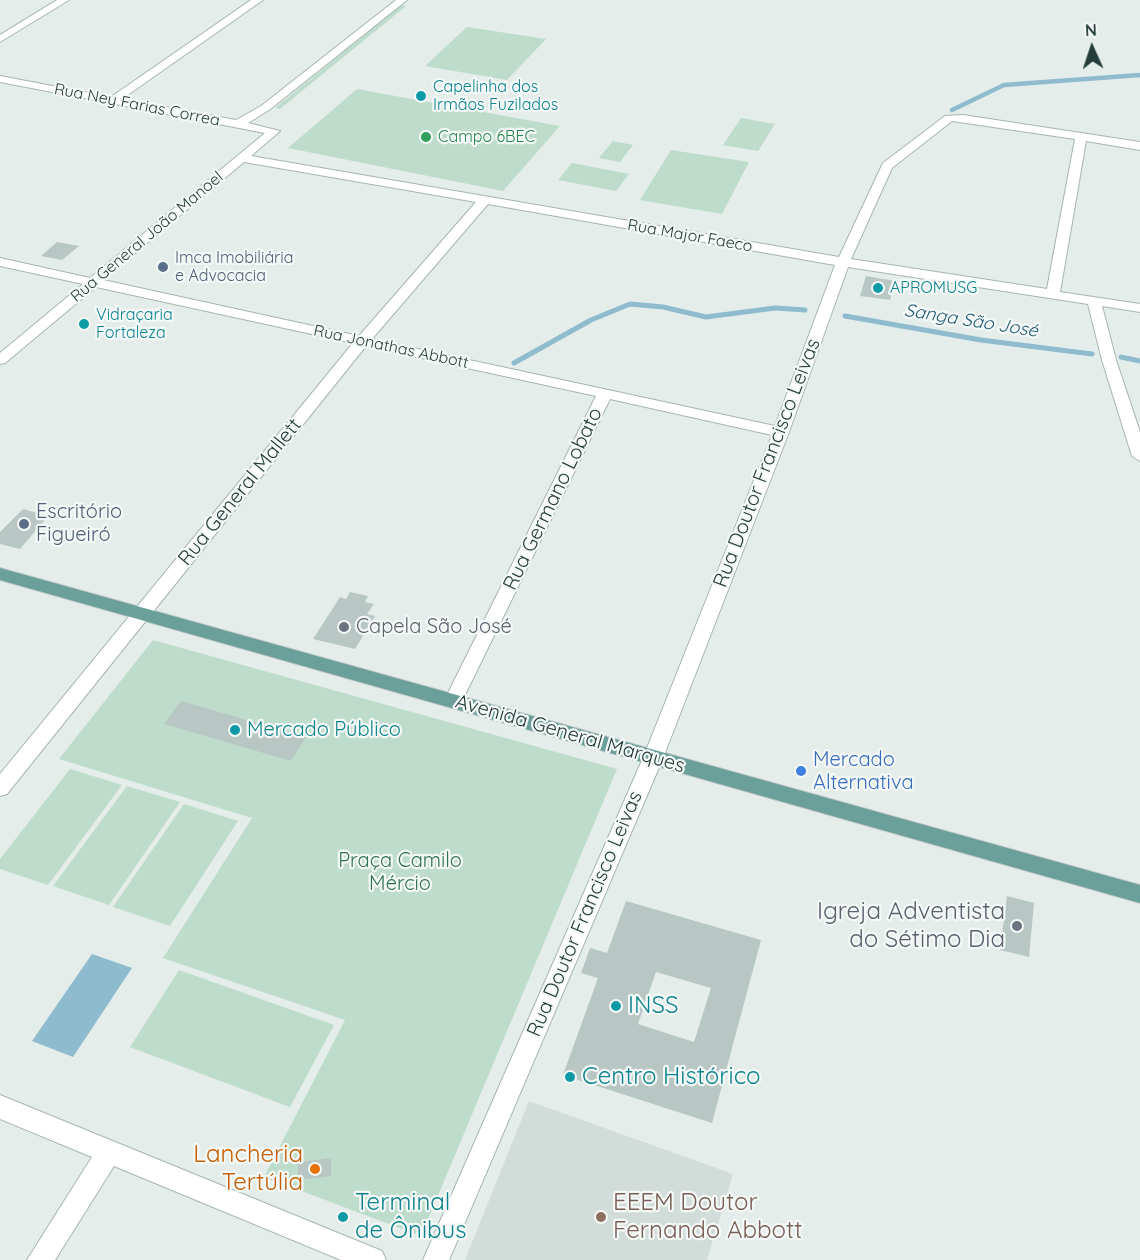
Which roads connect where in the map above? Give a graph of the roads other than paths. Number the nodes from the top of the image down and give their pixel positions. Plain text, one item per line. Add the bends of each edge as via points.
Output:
1 (64, 0) edge
2 (258, 0) edge
3 (402, 0) edge
4 (0, 39) edge
5 (0, 79) edge
6 (113, 100) junction
7 (265, 108) junction
8 (238, 124) junction
9 (273, 131) junction
10 (1082, 136) junction
11 (1140, 146) edge
12 (242, 158) junction
13 (485, 200) junction
14 (0, 262) edge
15 (843, 262) junction
16 (94, 282) junction
17 (1053, 293) junction
18 (1094, 300) junction
19 (1140, 308) edge
20 (363, 340) junction
21 (0, 360) edge
22 (605, 394) junction
23 (781, 432) junction
24 (1140, 456) edge
25 (0, 574) edge
26 (141, 614) junction
27 (453, 701) junction
28 (652, 758) junction
29 (0, 788) edge
30 (1140, 894) edge
31 (0, 1107) edge
32 (109, 1152) junction
33 (40, 1260) edge
34 (374, 1260) edge
35 (436, 1260) edge

1 - 4 street
2 - 6 street
3 - 7 street
5 - 6 street, Rua Ney Farias Correa
6 - 8 street, Rua Ney Farias Correa
7 - 8 street
7 - 9 street via 266,122
8 - 9 street, Rua Ney Farias Correa
9 - 12 street, Rua General João Manoel
10 - 11 street
10 - 15 street, Rua Doutor Francisco Leivas via 950,118 887,166
10 - 17 street
12 - 13 street, Rua Major Faeco
12 - 16 street, Rua General João Manoel
13 - 15 street, Rua Major Faeco
13 - 20 street, Rua General Mallett
14 - 16 street, Rua Jonathas Abbott
15 - 17 street, Rua Major Faeco
15 - 23 street, Rua Doutor Francisco Leivas
16 - 20 street, Rua Jonathas Abbott
16 - 21 street, Rua General João Manoel
17 - 18 street, Rua Major Faeco
18 - 19 street, Rua Major Faeco
18 - 24 street
20 - 22 street, Rua Jonathas Abbott
20 - 26 street, Rua General Mallett
22 - 23 street, Rua Jonathas Abbott
22 - 27 street, Rua Germano Lobato
23 - 28 street, Rua Doutor Francisco Leivas
25 - 26 main road, Avenida General Marques
26 - 27 main road, Avenida General Marques
26 - 29 street, Rua General Mallett
27 - 28 main road, Avenida General Marques
28 - 30 main road, Avenida General Marques
28 - 35 street, Rua Doutor Francisco Leivas
31 - 32 street
32 - 33 street
32 - 34 street

